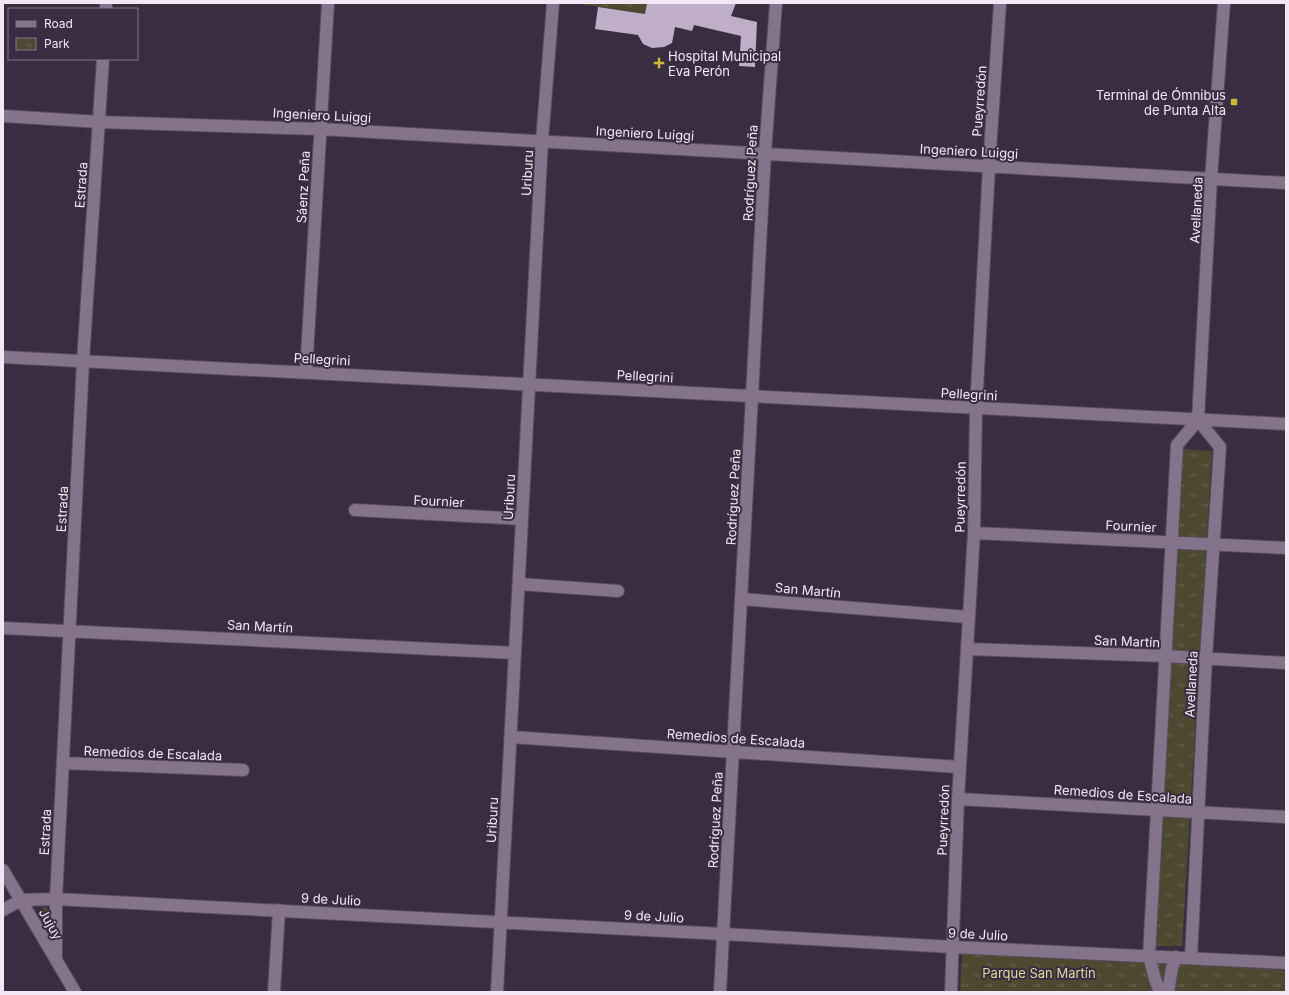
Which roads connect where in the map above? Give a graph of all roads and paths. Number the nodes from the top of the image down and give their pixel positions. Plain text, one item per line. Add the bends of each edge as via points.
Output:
1 (328, 3) edge
2 (553, 3) edge
3 (776, 3) edge
4 (1000, 3) edge
5 (1224, 3) edge
6 (103, 60) edge
7 (3, 116) edge
8 (100, 122) junction
9 (320, 128) junction
10 (542, 141) junction
11 (765, 154) junction
12 (989, 166) junction
13 (1211, 179) junction
14 (1286, 183) edge
15 (3, 357) edge
16 (83, 361) junction
17 (306, 372) junction
18 (529, 384) junction
19 (752, 396) junction
20 (976, 408) junction
21 (1198, 420) junction
22 (1286, 424) edge
23 (355, 510) dead end
24 (522, 519) junction
25 (974, 533) junction
26 (1171, 542) junction
27 (1214, 545) junction
28 (1286, 548) edge
29 (519, 584) junction
30 (618, 590) dead end
31 (741, 599) junction
32 (968, 617) junction
33 (3, 628) edge
34 (70, 630) junction
35 (968, 649) junction
36 (515, 653) junction
37 (1165, 656) junction
38 (1206, 658) junction
39 (1286, 663) edge
40 (511, 737) junction
41 (733, 752) junction
42 (63, 763) junction
43 (960, 767) junction
44 (243, 770) dead end
45 (958, 799) junction
46 (1157, 810) junction
47 (1199, 813) junction
48 (1286, 817) edge
49 (3, 870) edge
50 (21, 900) junction
51 (56, 900) junction
52 (3, 910) edge
53 (279, 910) junction
54 (501, 922) junction
55 (723, 934) junction
56 (953, 947) junction
57 (1149, 956) junction
58 (1176, 958) junction
59 (1191, 958) junction
60 (56, 960) junction
61 (1286, 963) edge
62 (75, 992) edge
63 (274, 992) edge
64 (497, 992) edge
65 (720, 992) edge
66 (951, 992) edge
67 (1160, 992) edge
68 (1168, 992) edge

1 - 9 street, Sáenz Peña
2 - 10 street, Uriburu
3 - 11 street, Rodríguez Peña
4 - 12 street, Pueyrredón
5 - 13 street, Avellaneda
6 - 8 street, Estrada
7 - 8 street, Ingeniero Luiggi
8 - 9 street, Ingeniero Luiggi
8 - 16 street, Estrada
9 - 10 street, Ingeniero Luiggi
9 - 17 street, Sáenz Peña
10 - 11 street, Ingeniero Luiggi
10 - 18 street, Uriburu
11 - 12 street, Ingeniero Luiggi
11 - 19 street, Rodríguez Peña
12 - 13 street, Ingeniero Luiggi
12 - 20 street, Pueyrredón
13 - 14 street, Ingeniero Luiggi
13 - 21 street, Avellaneda
15 - 16 street, Pellegrini
16 - 17 street, Pellegrini
16 - 34 street, Estrada
17 - 18 street, Pellegrini
18 - 19 street, Pellegrini
18 - 24 street, Uriburu
19 - 20 street, Pellegrini
19 - 31 street, Rodríguez Peña
20 - 21 street, Pellegrini
20 - 25 street, Pueyrredón
21 - 22 street, Pellegrini
21 - 26 street via 1177,445
21 - 27 street, Avellaneda via 1220,447
23 - 24 street, Fournier
24 - 29 street, Uriburu
25 - 26 street, Fournier
25 - 32 street, Pueyrredón
26 - 27 street, Fournier
26 - 37 street
27 - 28 street, Fournier
27 - 38 street, Avellaneda
29 - 30 street
29 - 36 street, Uriburu
31 - 32 street, San Martín
31 - 41 street, Rodríguez Peña
32 - 35 street, Pueyrredón
33 - 34 street, San Martín
34 - 36 street, San Martín
34 - 42 street, Estrada
35 - 37 street, San Martín
35 - 43 street, Pueyrredón
36 - 40 street, Uriburu
37 - 38 street, San Martín
37 - 46 street
38 - 39 street, San Martín
38 - 47 street, Avellaneda
40 - 41 street, Remedios de Escalada
40 - 54 street, Uriburu
41 - 43 street, Remedios de Escalada
41 - 55 street, Rodríguez Peña
42 - 44 street, Remedios de Escalada
42 - 51 street, Estrada
43 - 45 street, Pueyrredón
45 - 46 street, Remedios de Escalada
45 - 56 street, Pueyrredón
46 - 47 street, Remedios de Escalada
46 - 57 street
47 - 48 street, Remedios de Escalada
47 - 59 street, Avellaneda
49 - 50 street, Jujuy
50 - 51 street, 9 de Julio
50 - 52 street
50 - 60 street, Jujuy
51 - 53 street, 9 de Julio
51 - 60 street, Estrada
53 - 54 street, 9 de Julio
53 - 63 street
54 - 55 street, 9 de Julio
54 - 64 street, Uriburu
55 - 56 street, 9 de Julio
55 - 65 street, Rodríguez Peña
56 - 57 street, 9 de Julio
56 - 66 street, Pueyrredón
57 - 58 street, 9 de Julio
57 - 67 street
58 - 59 street, 9 de Julio
58 - 68 street
59 - 61 street, 9 de Julio
60 - 62 street, Jujuy

